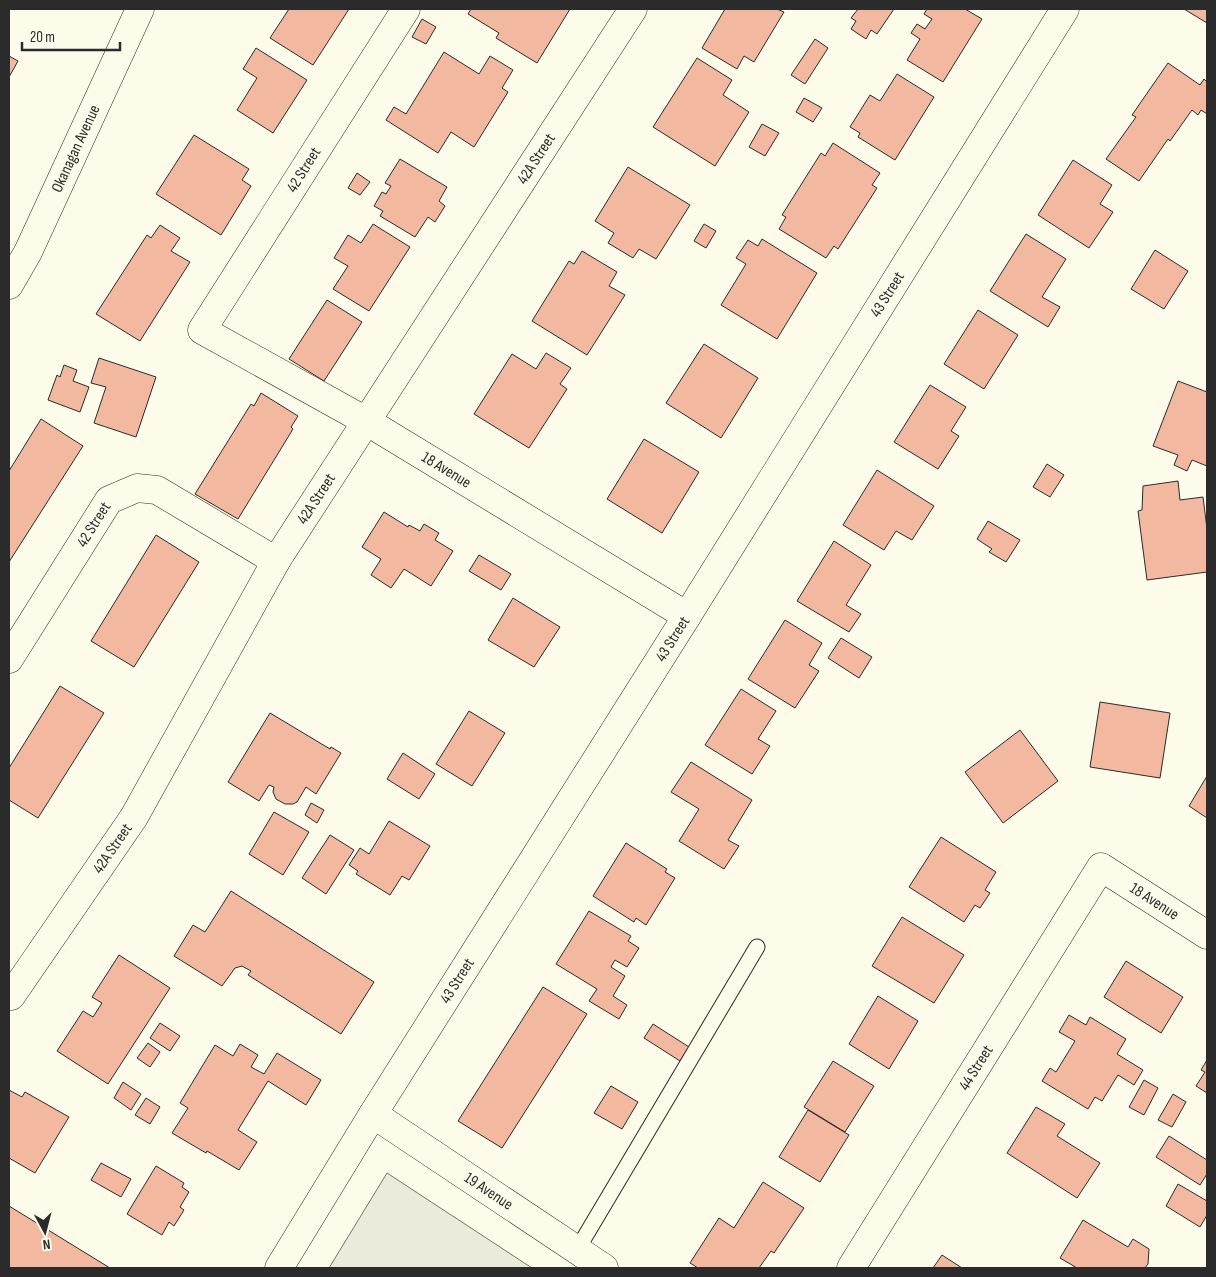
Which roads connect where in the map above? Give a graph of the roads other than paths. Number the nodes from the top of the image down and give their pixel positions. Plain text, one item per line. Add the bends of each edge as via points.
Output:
1 (140, 9) edge
2 (406, 9) edge
3 (633, 9) edge
4 (1064, 9) edge
5 (9, 285) edge
6 (202, 330) joint
7 (366, 421) junction
8 (276, 561) junction
9 (687, 616) junction
10 (9, 659) edge
11 (1101, 867) joint
12 (1207, 936) edge
13 (757, 947) dead end
14 (11, 996) dead end
15 (373, 1114) junction
16 (577, 1250) junction
17 (279, 1268) edge
18 (604, 1268) edge
19 (851, 1268) edge

1 - 5 street, Okanagan Avenue via 28,252
2 - 6 street, 42 Street
3 - 7 street, 42A Street
4 - 9 street, 43 Street
6 - 7 street, 18 Avenue
7 - 8 street, 42A Street
7 - 9 street, 18 Avenue
8 - 10 street, 42 Street via 157,490 137,488 109,500
8 - 14 street, 42A Street via 134,817
9 - 15 street, 43 Street
11 - 12 street, 18 Avenue
11 - 19 street, 44 Street
13 - 16 lane
15 - 16 street, 19 Avenue
15 - 17 street, 43 Street
16 - 18 street, 19 Avenue

